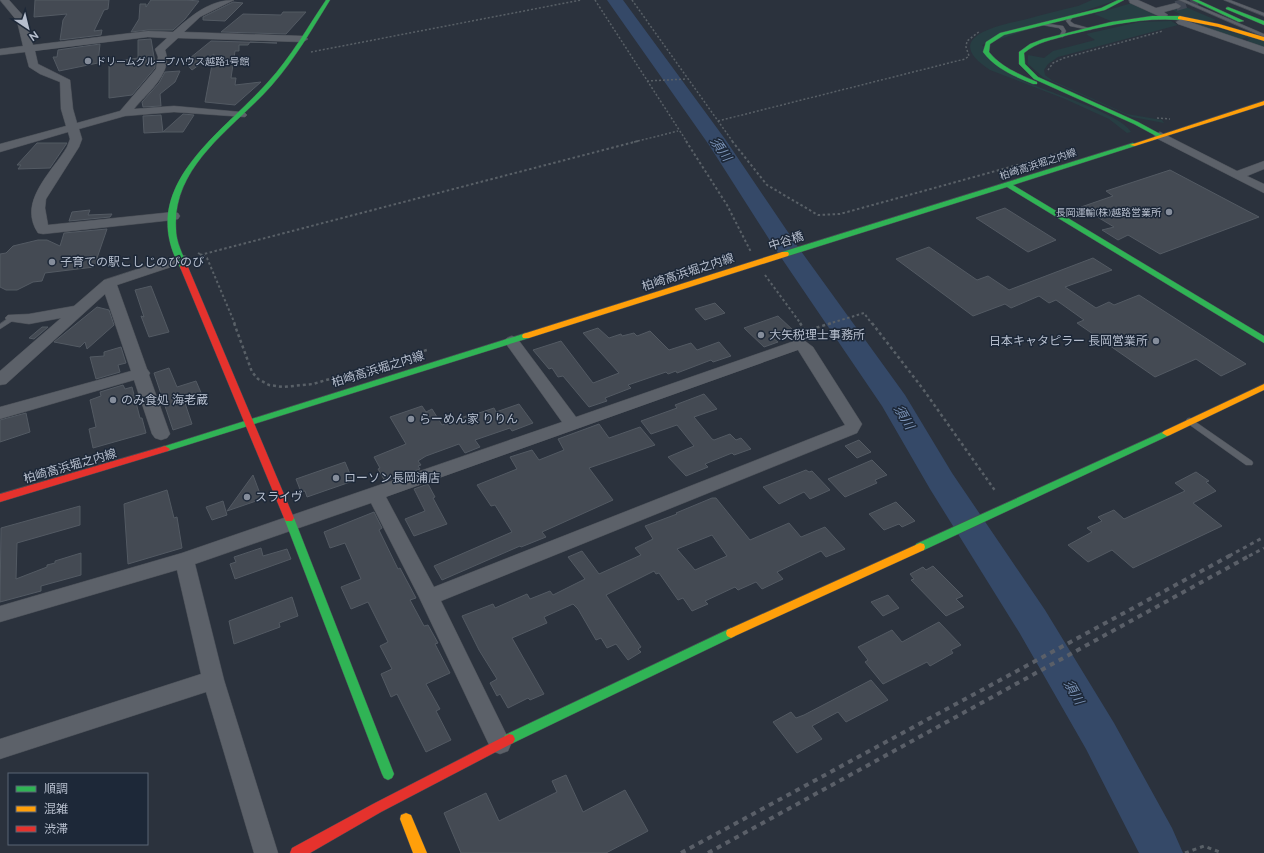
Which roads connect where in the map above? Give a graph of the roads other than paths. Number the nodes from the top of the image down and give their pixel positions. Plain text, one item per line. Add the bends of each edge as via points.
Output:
1 (4, 0) edge
2 (229, 0) edge
3 (328, 0) edge
4 (1122, 0) edge
5 (1194, 0) edge
6 (1211, 0) edge
7 (1226, 0) edge
8 (1232, 0) edge
9 (1133, 1) dead end
10 (1178, 3) edge
11 (1264, 15) edge
12 (1071, 17) junction
13 (1185, 23) road end
14 (1264, 23) edge
15 (1041, 24) junction
16 (1093, 29) junction
17 (1264, 31) edge
18 (175, 35) junction
19 (1061, 36) junction
20 (1264, 36) edge
21 (303, 39) junction
22 (1264, 40) edge
23 (29, 48) junction
24 (1264, 51) edge
25 (0, 52) edge
26 (1264, 103) edge
27 (1102, 108) junction
28 (124, 113) junction
29 (241, 114) junction
30 (72, 126) junction
31 (1160, 136) junction
32 (1, 149) edge
33 (1264, 165) edge
34 (1236, 175) junction
35 (1010, 185) junction
36 (1264, 189) edge
37 (173, 216) junction
38 (817, 244) joint
39 (187, 255) junction
40 (760, 262) joint
41 (109, 282) junction
42 (79, 310) junction
43 (13, 318) joint
44 (0, 328) edge
45 (1264, 340) edge
46 (512, 341) junction
47 (142, 373) junction
48 (0, 380) edge
49 (1264, 387) edge
50 (0, 413) edge
51 (1190, 421) junction
52 (250, 422) junction
53 (572, 424) junction
54 (161, 434) dead end
55 (1249, 464) dead end
56 (375, 493) junction
57 (0, 498) edge
58 (291, 524) junction
59 (184, 560) junction
60 (429, 597) junction
61 (0, 614) edge
62 (213, 680) junction
63 (500, 744) junction
64 (0, 749) edge
65 (388, 774) dead end
66 (406, 819) dead end
67 (266, 853) edge
68 (297, 853) edge
69 (420, 853) edge

1 - 23 street via 22,20
2 - 18 street via 197,15
3 - 21 main road
4 - 12 main road
5 - 17 main road
6 - 14 main road
7 - 11 lane
8 - 11 main road
9 - 10 street via 1160,13
10 - 20 lane
12 - 15 main road
12 - 16 lane via 1068,21 1072,25
13 - 24 street
15 - 19 lane via 1062,27 1064,31
15 - 27 main road via 995,36 988,43 986,52 1011,72
16 - 19 main road
16 - 22 main road via 1129,20 1167,17 1209,23
18 - 21 street
18 - 23 street via 125,36
18 - 28 street via 160,50 163,57 161,70
19 - 27 main road via 1025,47 1021,53 1022,63 1043,82
21 - 29 main road via 270,86
23 - 25 street
23 - 30 street via 33,65 65,80 67,110
26 - 31 main road, 柏崎高浜堀之内線
27 - 31 main road
28 - 29 street via 174,109
28 - 30 street
29 - 37 main road via 201,152 187,172 177,192
30 - 32 street
30 - 37 street via 76,139 74,146 40,196 38,204 43,230
31 - 34 street
31 - 35 main road, 柏崎高浜堀之内線
33 - 34 street
34 - 36 street
35 - 38 main road, 柏崎高浜堀之内線
35 - 45 main road
37 - 39 main road via 174,238
38 - 40 main road, 中谷橋
39 - 41 street
39 - 52 main road
40 - 46 main road, 柏崎高浜堀之内線
41 - 42 street
41 - 47 street
42 - 43 street via 29,319
42 - 48 street
43 - 44 lane
46 - 52 main road, 柏崎高浜堀之内線
46 - 53 street
47 - 50 street
47 - 54 street
49 - 51 main road
51 - 55 lane
51 - 63 main road via 711,642
52 - 57 main road, 柏崎高浜堀之内線 via 103,469
52 - 58 main road
53 - 56 street
53 - 60 street via 800,344 807,350 854,424 850,429
56 - 58 street
56 - 60 street
58 - 59 street
58 - 65 main road
59 - 61 street
59 - 62 street
60 - 63 street
62 - 64 street
62 - 67 street
63 - 68 main road via 374,809
66 - 69 main road

